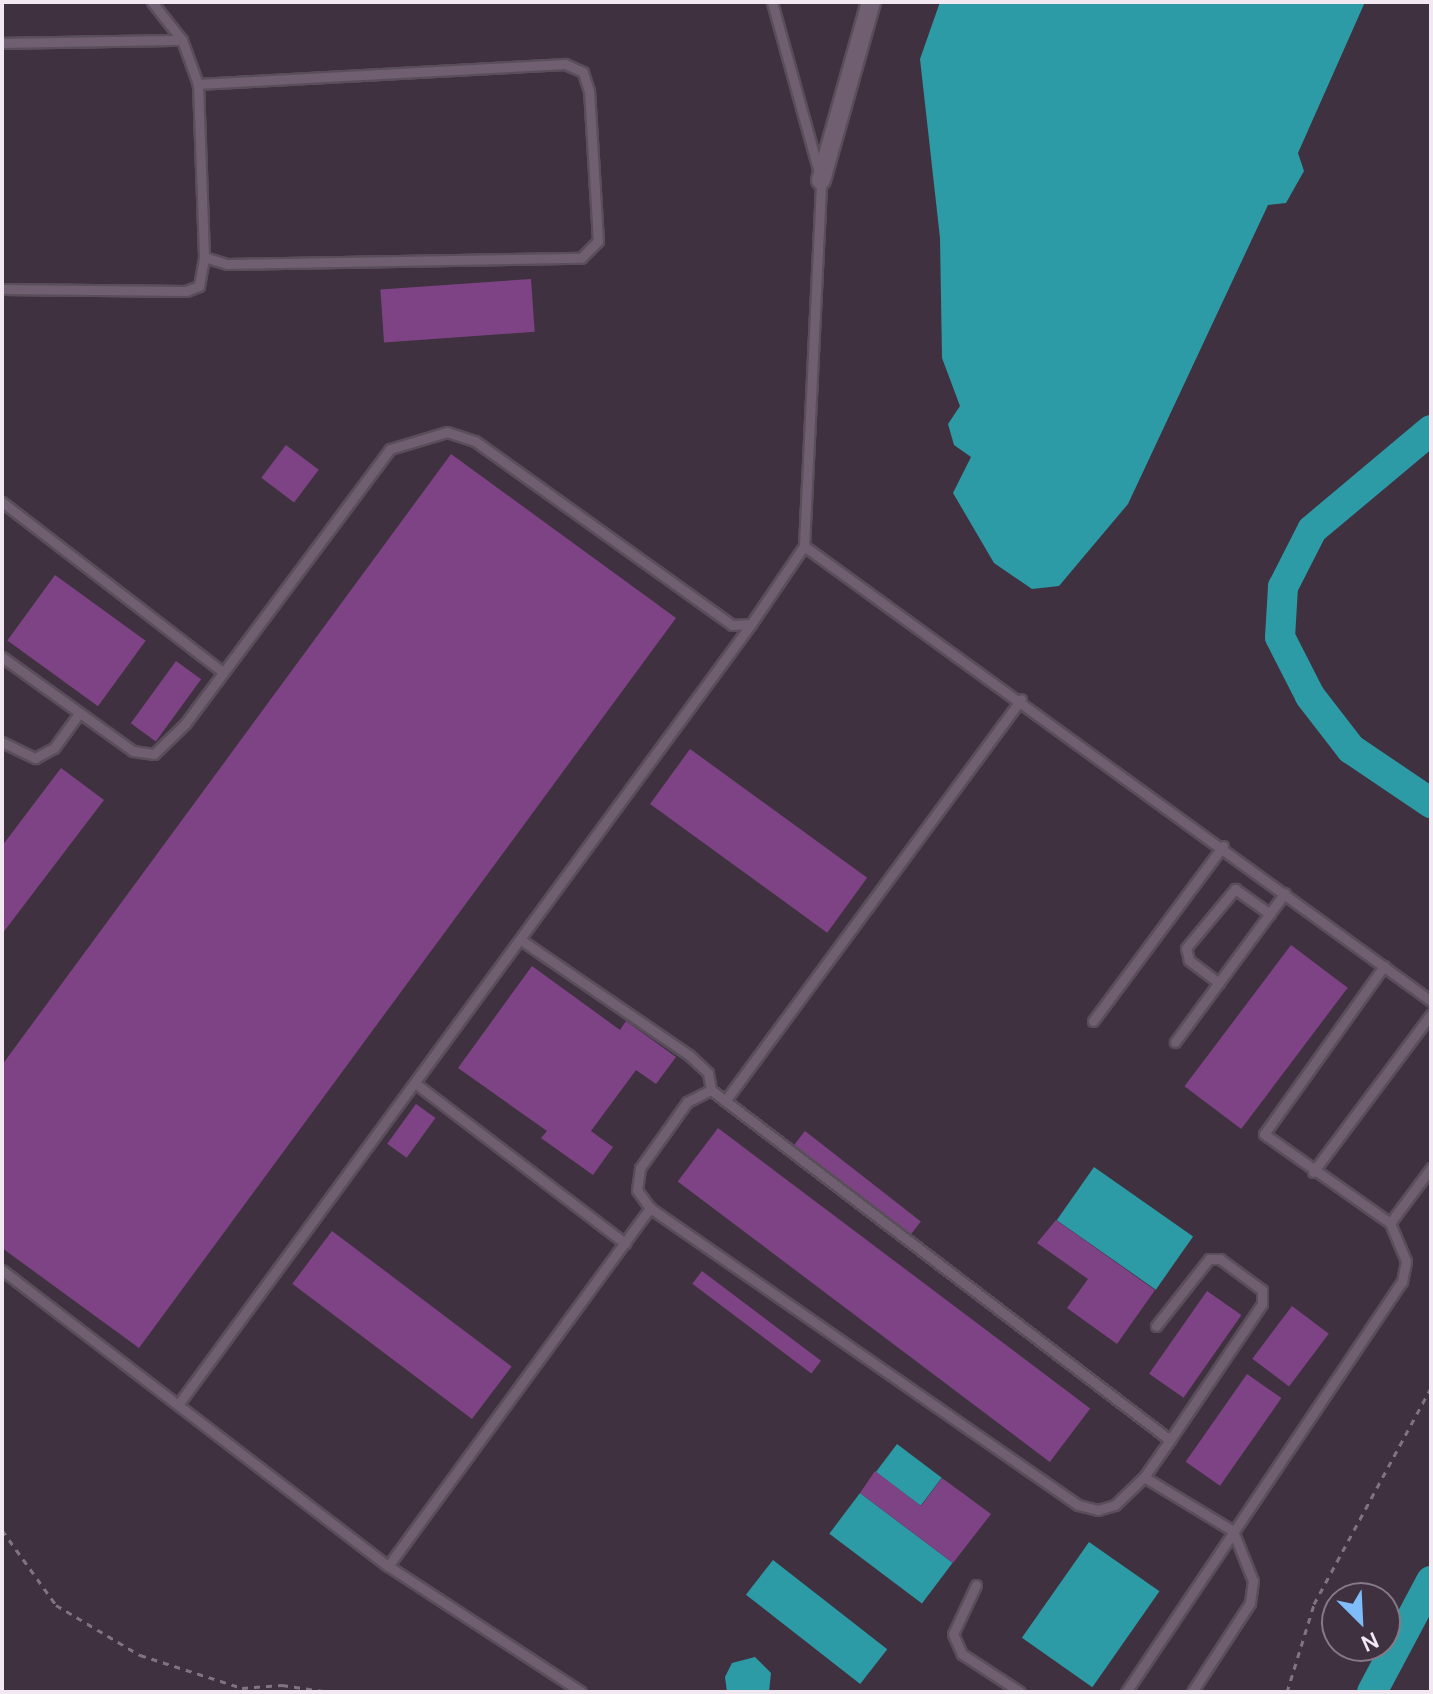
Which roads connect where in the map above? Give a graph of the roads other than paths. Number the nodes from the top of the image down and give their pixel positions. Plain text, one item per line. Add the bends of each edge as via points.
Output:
1 (152, 2) edge
2 (772, 2) edge
3 (871, 2) edge
4 (182, 40) junction
5 (2, 43) edge
6 (198, 84) junction
7 (821, 180) junction
8 (204, 257) junction
9 (2, 289) edge
10 (2, 502) edge
11 (804, 546) junction
12 (751, 624) junction
13 (2, 657) edge
14 (223, 672) junction
15 (1021, 699) junction
16 (78, 715) junction
17 (2, 742) edge
18 (1223, 846) junction
19 (1285, 893) junction
20 (1270, 914) junction
21 (521, 940) junction
22 (1384, 966) junction
23 (1219, 983) junction
24 (1431, 1001) edge
25 (1431, 1014) edge
26 (1093, 1021) dead end
27 (1175, 1042) dead end
28 (416, 1084) junction
29 (711, 1090) junction
30 (725, 1101) junction
31 (1431, 1168) edge
32 (1313, 1172) junction
33 (650, 1208) junction
34 (1390, 1223) junction
35 (625, 1243) junction
36 (2, 1270) edge
37 (1156, 1326) dead end
38 (180, 1402) junction
39 (1170, 1440) junction
40 (1144, 1477) junction
41 (1233, 1531) junction
42 (388, 1566) junction
43 (976, 1585) dead end
44 (581, 1692) edge
45 (1020, 1692) edge
46 (1126, 1692) edge
47 (1192, 1692) edge

1 - 4 lane
2 - 7 lane
3 - 7 street
4 - 5 lane
4 - 6 lane
6 - 8 lane
6 - 8 lane via 565,64 583,72 589,91 598,241 581,258 227,264
7 - 11 lane
8 - 9 lane via 199,286 186,291
10 - 14 lane
11 - 12 lane
11 - 15 lane
12 - 14 lane via 732,625 475,441 447,432 390,449
12 - 21 lane
13 - 16 lane
14 - 16 lane via 154,754 133,751
15 - 18 lane
15 - 30 lane
16 - 17 lane via 54,748 35,758
18 - 19 lane
18 - 26 lane
19 - 20 lane
19 - 22 lane
20 - 23 lane
20 - 23 lane via 1235,889 1186,948 1189,960
21 - 28 lane
21 - 29 lane via 689,1055 708,1073
22 - 24 lane
22 - 32 lane via 1266,1123 1270,1142
23 - 27 lane
25 - 32 lane
28 - 35 lane
28 - 38 lane
29 - 30 lane
29 - 33 lane via 687,1102 640,1168 637,1190
30 - 39 lane
31 - 34 lane
32 - 34 lane
33 - 35 lane
33 - 40 lane via 1078,1505 1098,1510 1115,1505
34 - 41 lane via 1406,1261 1402,1282
35 - 42 lane
36 - 38 lane
37 - 39 lane via 1209,1259 1220,1259 1262,1290 1262,1304
38 - 42 lane
39 - 40 lane
40 - 41 lane
41 - 46 lane
41 - 47 lane via 1253,1581 1250,1603
42 - 44 lane
43 - 45 lane via 953,1634 962,1654

